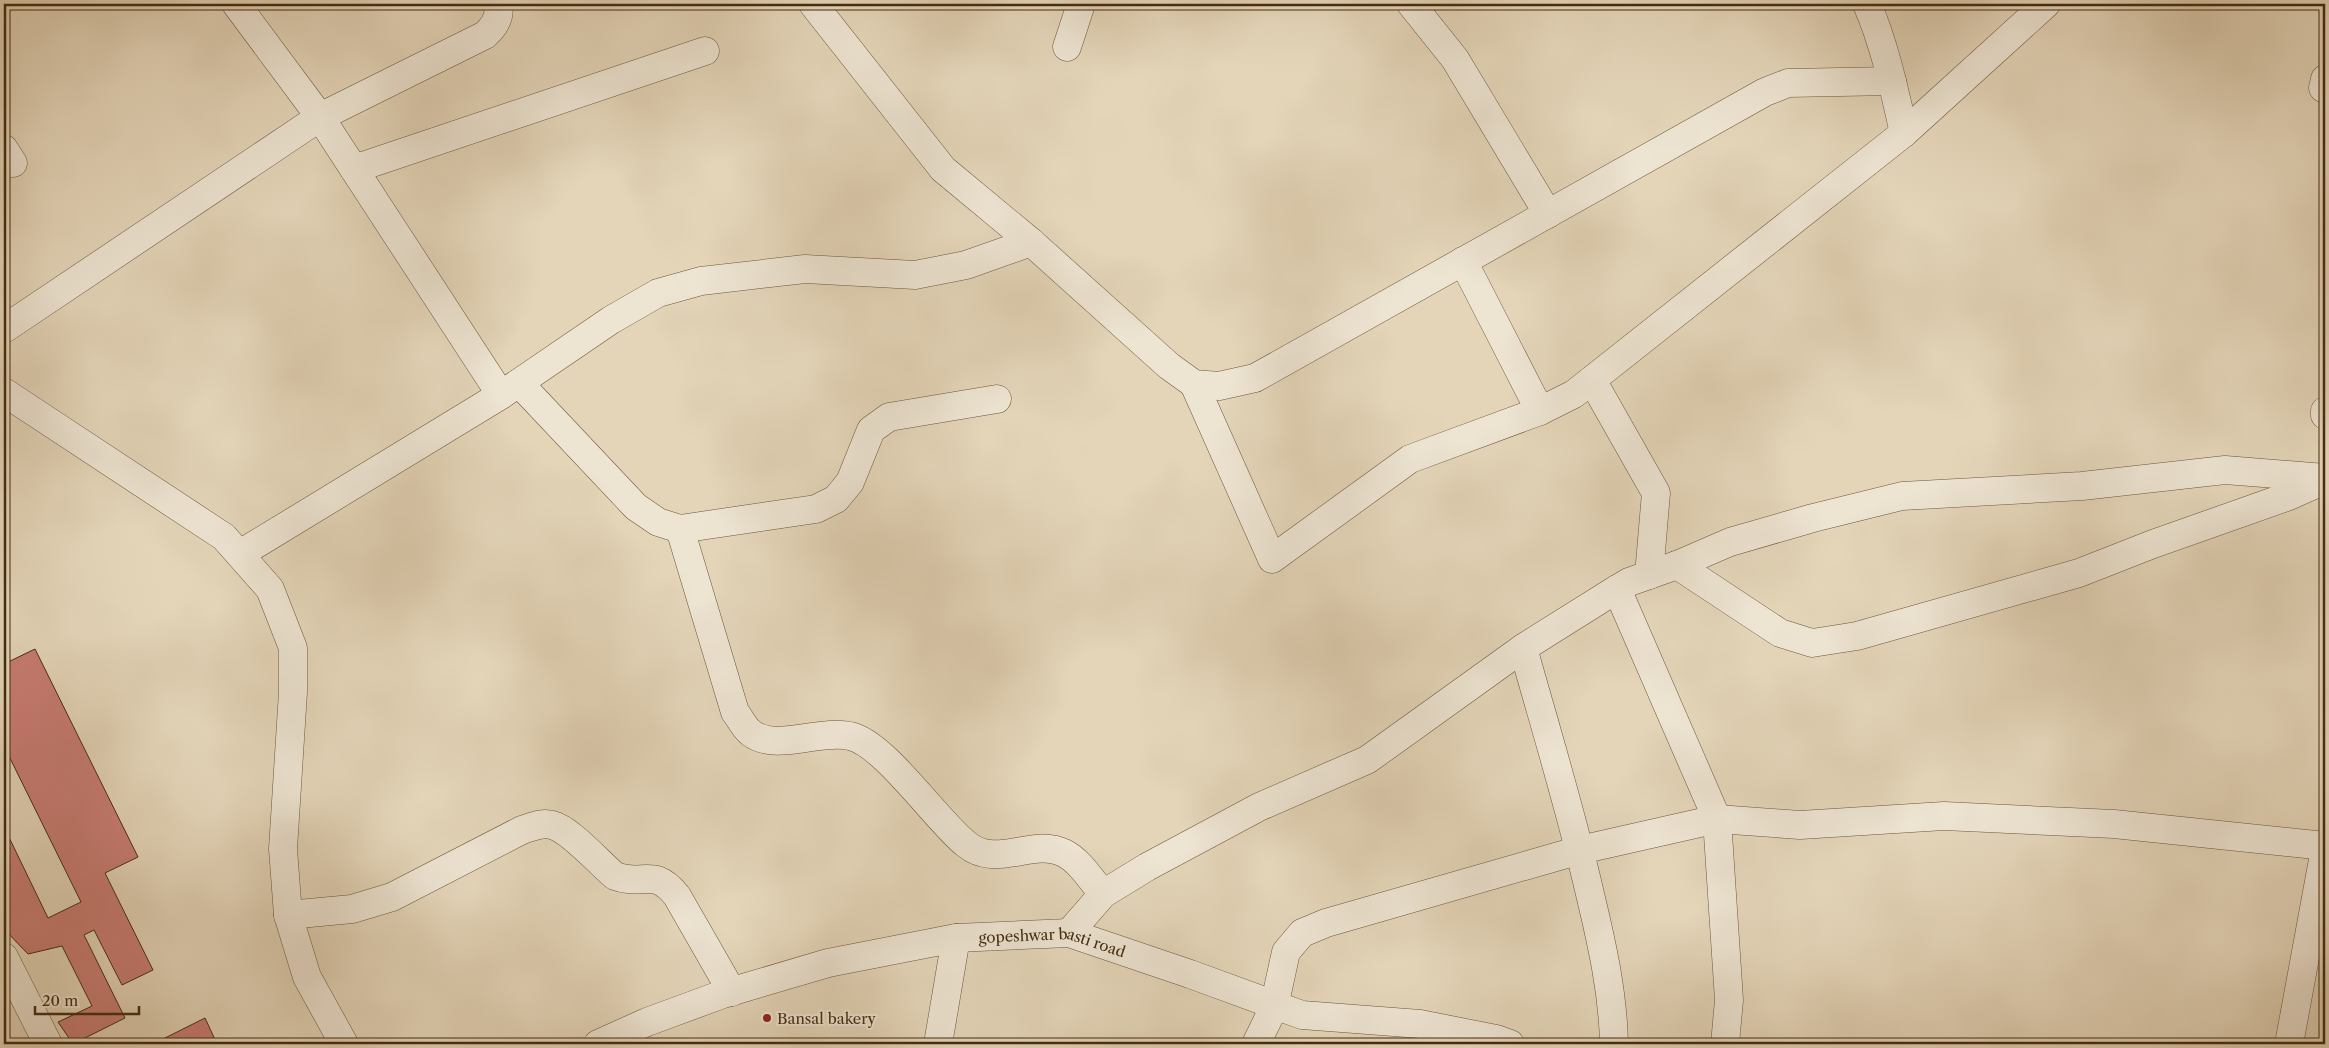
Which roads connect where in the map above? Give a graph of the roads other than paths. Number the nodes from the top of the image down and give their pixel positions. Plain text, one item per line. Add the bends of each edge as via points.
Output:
1 (498, 4) edge
2 (813, 4) edge
3 (1081, 4) edge
4 (1411, 4) edge
5 (1867, 4) edge
6 (2042, 5) edge
7 (246, 7) edge
8 (1067, 47) dead end
9 (705, 51) dead end
10 (1892, 80) junction
11 (320, 117) junction
12 (1904, 134) junction
13 (354, 169) junction
14 (1548, 214) junction
15 (1031, 242) junction
16 (1463, 261) junction
17 (4, 329) edge
18 (1592, 380) junction
19 (1194, 384) junction
20 (510, 389) junction
21 (4, 392) edge
22 (997, 399) dead end
23 (1540, 411) junction
24 (2325, 479) edge
25 (680, 529) junction
26 (240, 554) junction
27 (1677, 565) junction
28 (1648, 575) junction
29 (1617, 588) junction
30 (1523, 648) junction
31 (1717, 819) junction
32 (2325, 847) edge
33 (1580, 850) junction
34 (1103, 894) junction
35 (288, 915) junction
36 (1069, 933) junction
37 (956, 938) junction
38 (4, 957) edge
39 (732, 992) junction
40 (1274, 1007) junction
41 (48, 1044) edge
42 (344, 1044) edge
43 (598, 1044) edge
44 (938, 1044) edge
45 (1256, 1044) edge
46 (1510, 1044) edge
47 (1614, 1044) edge
48 (1725, 1044) edge
49 (2289, 1044) edge

1 - 11 street via 494,26 485,35
2 - 15 street via 943,168
3 - 8 street
4 - 14 street via 1455,59
5 - 10 street via 1880,35
6 - 12 street
7 - 11 street
9 - 13 street
10 - 12 street
10 - 14 street via 1788,83 1766,92
11 - 13 street
11 - 17 street
12 - 18 street
13 - 20 street
14 - 16 street
15 - 19 street via 1169,366
15 - 20 street via 966,265 914,274 805,269 701,281 658,293 611,320
16 - 19 street via 1255,378 1219,386
16 - 23 street
18 - 23 street via 1574,394
18 - 28 street via 1656,493
19 - 23 street via 1272,559 1410,459
20 - 25 street via 636,507 658,522
20 - 26 street
21 - 26 street via 224,537
22 - 25 street via 889,416 870,430 850,482 836,499 816,509
24 - 27 street via 2225,470 2082,486 1902,496 1730,542
24 - 27 street via 2289,496 2079,573 1857,636 1812,644 1780,633
25 - 34 street via 735,712 749,732 762,740 851,736 873,746 966,844 992,856 1044,849 1064,853 1079,865
26 - 35 street via 270,589 292,648 293,692 283,849
27 - 28 street
28 - 29 street
29 - 30 street
29 - 31 street
30 - 33 street
30 - 34 street via 1367,760 1259,807
31 - 32 street via 1800,825 1953,816 2114,824
31 - 33 street
31 - 48 street via 1729,1000
32 - 49 street
33 - 40 street via 1326,923 1302,933 1286,952
33 - 47 street via 1603,949 1614,1015
34 - 36 street
35 - 39 street via 352,909 392,897 522,830 551,824 562,828 615,876 624,880 656,878 668,885
35 - 42 street via 307,977
36 - 37 street, gopeshwar basti road
36 - 40 street, gopeshwar basti road via 1190,974
37 - 39 street, gopeshwar basti road via 828,963
37 - 44 street
38 - 41 street
39 - 43 street, gopeshwar basti road via 647,1022
40 - 45 street
40 - 46 street, gopeshwar basti road via 1302,1015 1420,1024

